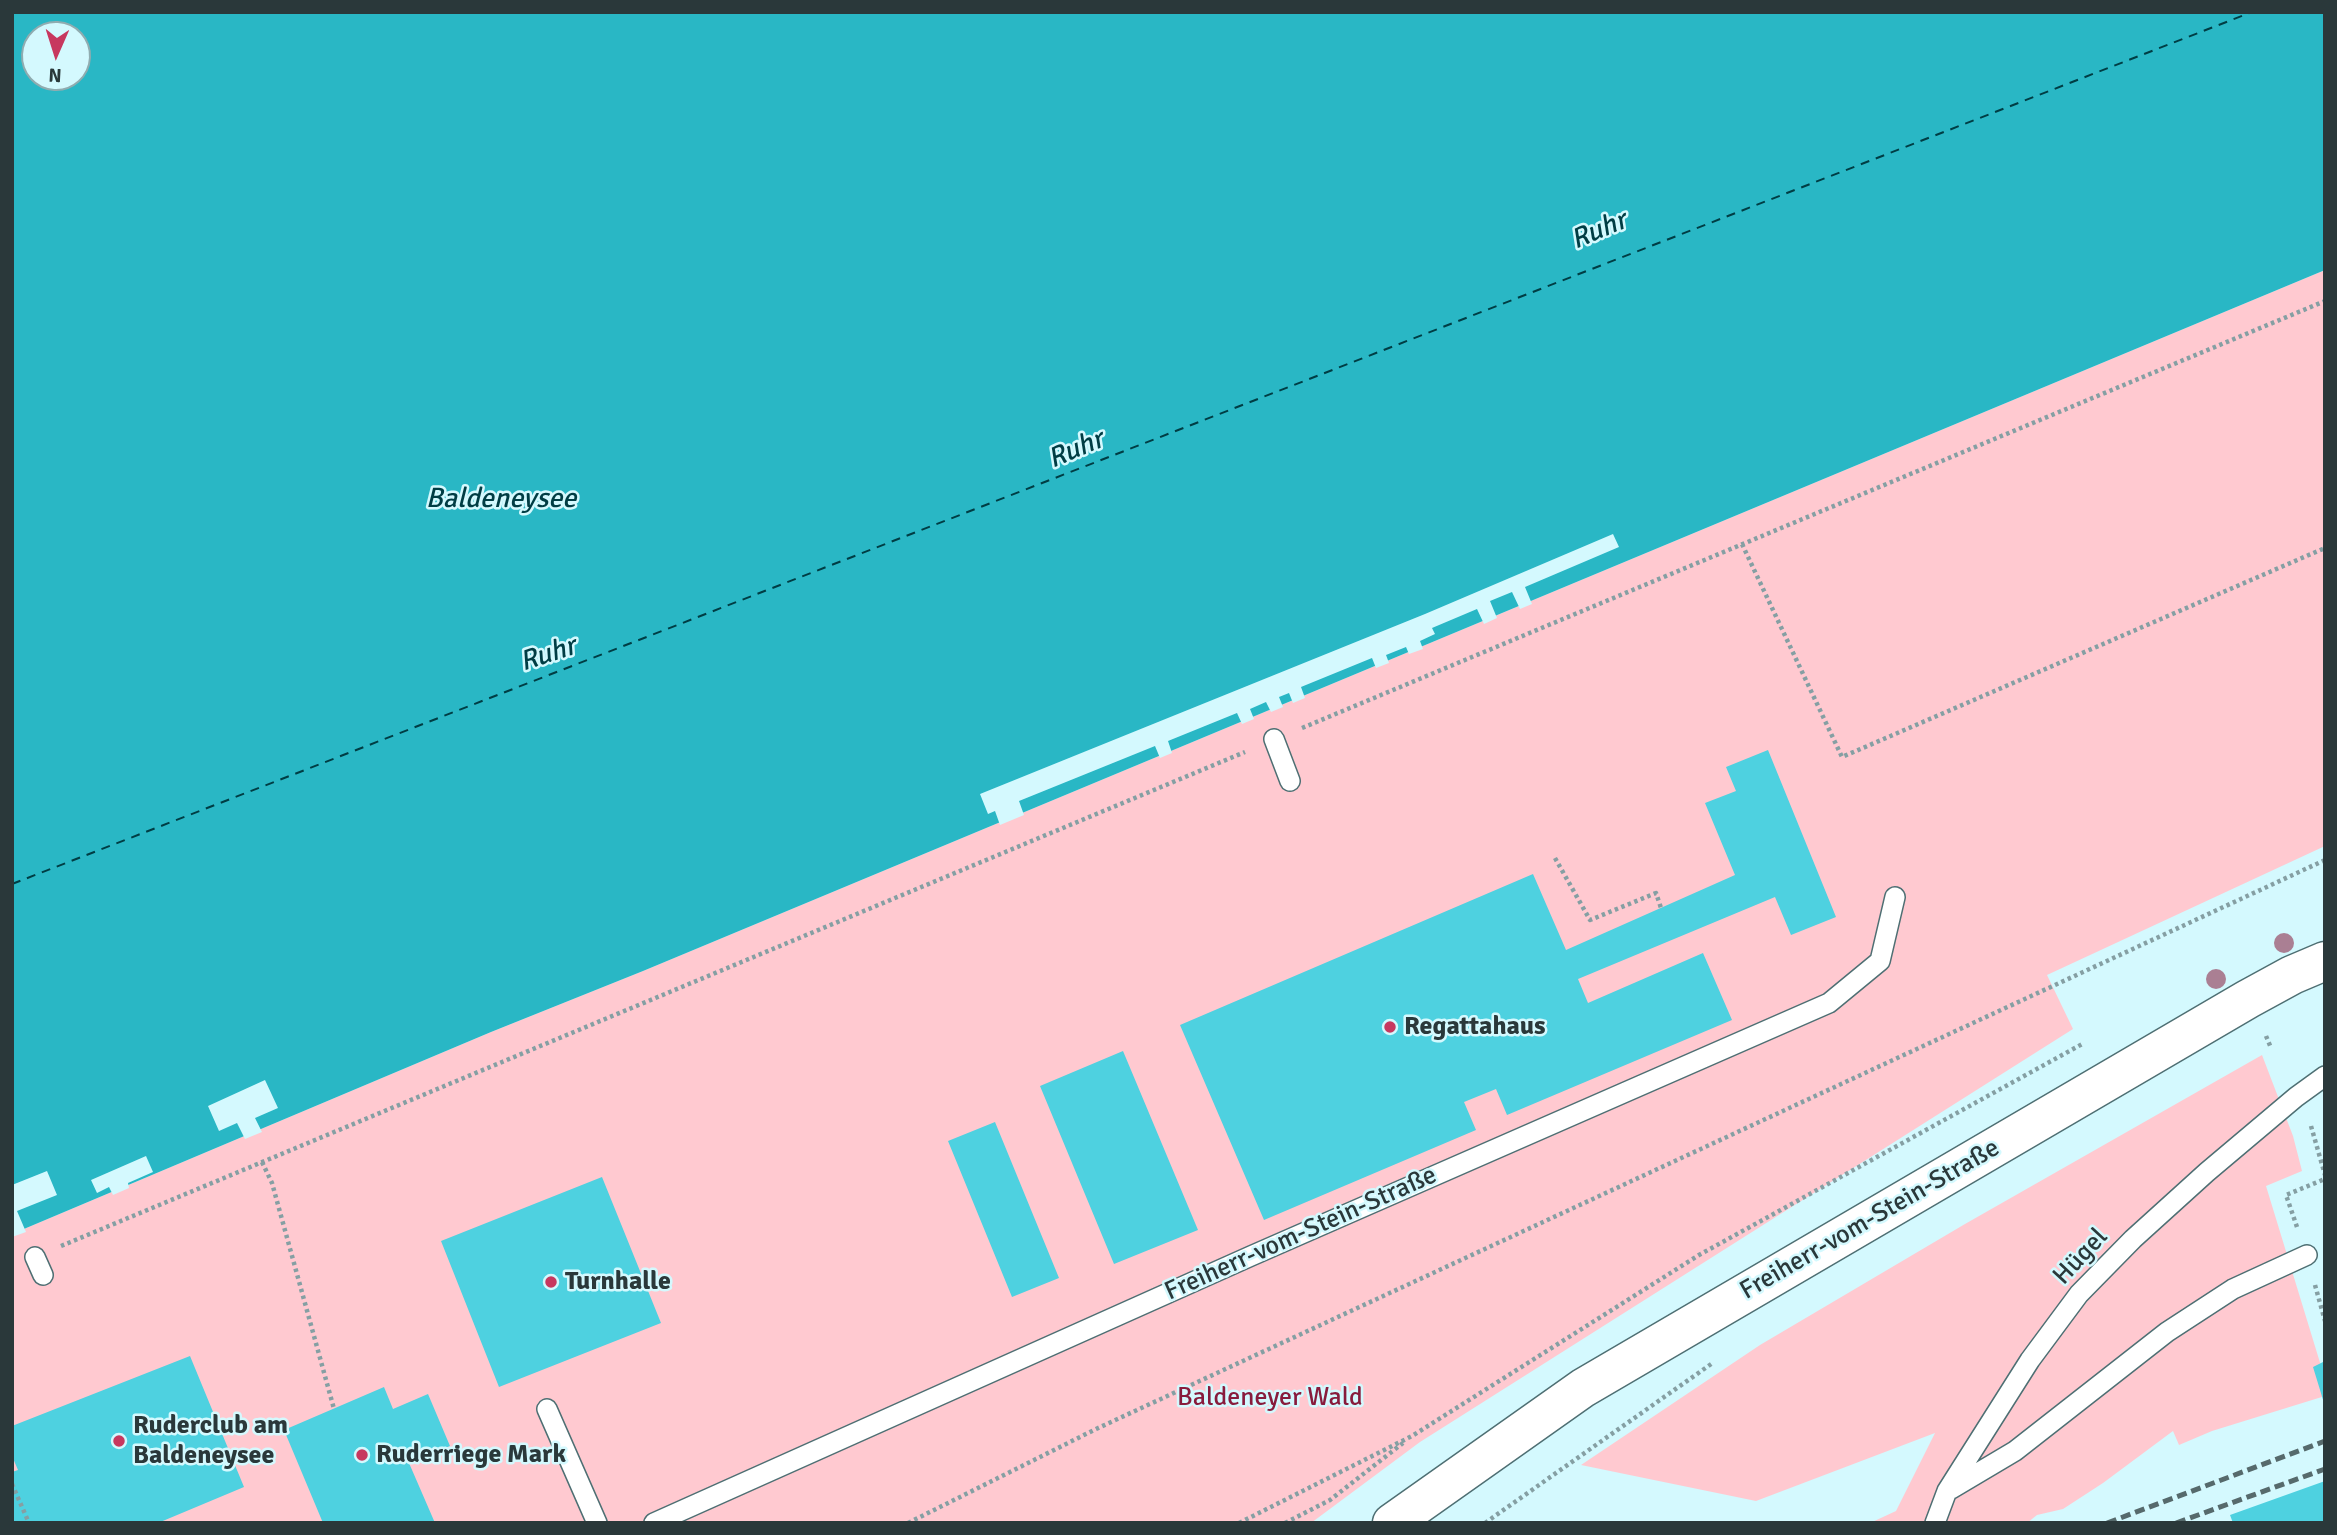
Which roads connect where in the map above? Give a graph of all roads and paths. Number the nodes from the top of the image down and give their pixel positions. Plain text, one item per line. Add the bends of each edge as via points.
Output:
1 (2325, 301) edge
2 (1742, 544) junction
3 (2325, 548) edge
4 (1274, 739) junction
5 (1290, 781) dead end
6 (1555, 858) dead end
7 (2325, 860) edge
8 (1895, 897) dead end
9 (1661, 908) dead end
10 (2325, 961) edge
11 (2085, 1043) dead end
12 (2325, 1076) edge
13 (2309, 1127) dead end
14 (262, 1162) junction
15 (2325, 1177) edge
16 (2307, 1255) joint
17 (35, 1257) joint
18 (43, 1275) dead end
19 (334, 1409) dead end
20 (547, 1409) dead end
21 (1412, 1436) junction
22 (12, 1484) edge
23 (1947, 1491) junction
24 (29, 1523) edge
25 (597, 1523) edge
26 (654, 1523) edge
27 (908, 1523) edge
28 (1239, 1523) edge
29 (1285, 1523) edge
30 (1392, 1523) edge
31 (1935, 1523) edge

1 - 2 path
2 - 3 path via 1842,757
2 - 4 path
4 - 5 lane
4 - 14 path
6 - 9 path via 1590,920 1656,893
7 - 27 path via 1108,1423
8 - 26 lane, Freiherr-vom-Stein-Straße via 1880,961 1829,1003
10 - 30 main road, Freiherr-vom-Stein-Straße via 2248,999 1583,1388
11 - 21 path via 1699,1255
12 - 23 lane, Hügel via 2207,1172 2079,1294 2030,1360
13 - 15 path
14 - 17 path
14 - 19 path via 272,1183
15 - 16 path via 2286,1195
16 - 23 lane via 2232,1289 2167,1332 2015,1451
17 - 18 lane
20 - 25 lane
21 - 28 path
21 - 29 path via 1330,1500
22 - 24 path
23 - 31 lane, Hügel

